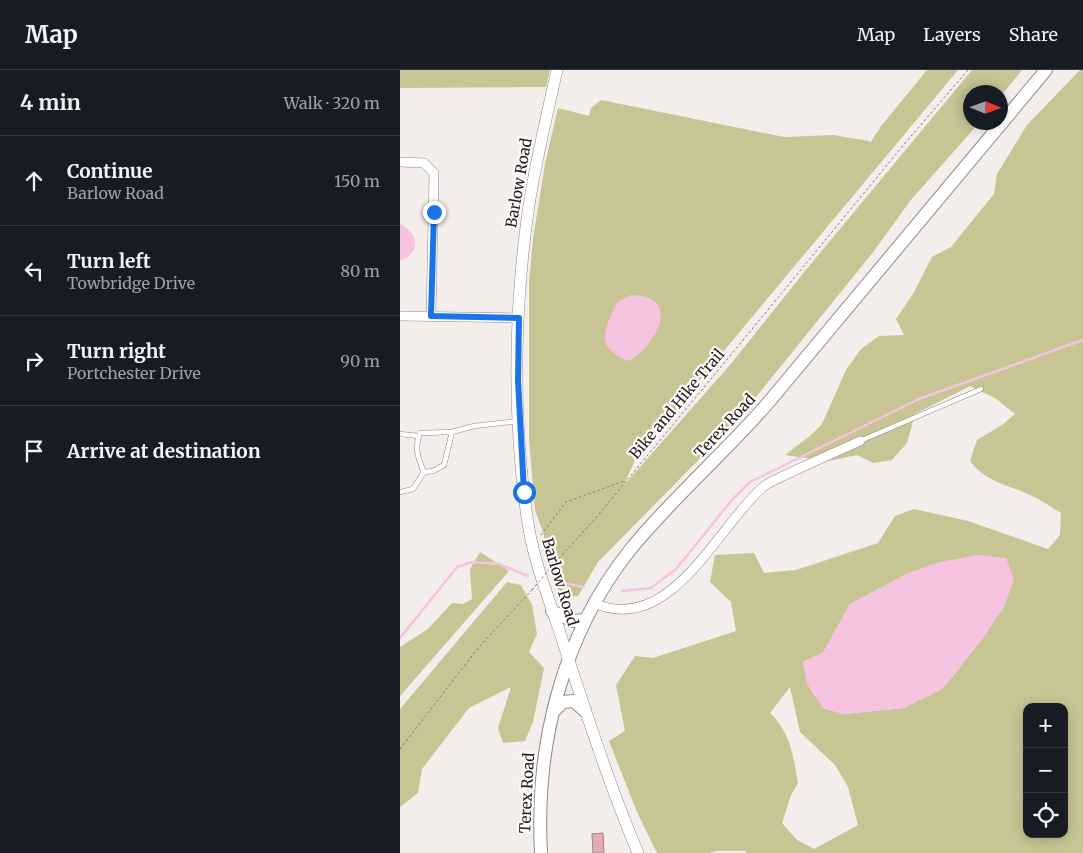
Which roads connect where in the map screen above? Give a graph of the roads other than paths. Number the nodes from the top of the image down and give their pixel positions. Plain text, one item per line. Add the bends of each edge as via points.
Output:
1 (556, 70) edge
2 (1046, 70) edge
3 (400, 162) edge
4 (400, 316) edge
5 (431, 316) junction
6 (519, 318) junction
7 (981, 388) dead end
8 (519, 421) junction
9 (452, 432) junction
10 (400, 434) edge
11 (419, 436) junction
12 (860, 441) joint
13 (424, 472) junction
14 (400, 492) edge
15 (594, 603) junction
16 (552, 611) junction
17 (584, 620) junction
18 (568, 658) junction
19 (585, 711) junction
20 (553, 712) junction
21 (541, 853) edge
22 (638, 853) edge

1 - 6 street, Barlow Road via 529,204
2 - 15 main road, Terex Road via 757,416 630,550
3 - 5 street via 424,163 432,169 435,180
4 - 5 street
5 - 6 street
6 - 8 street, Barlow Road
7 - 12 lane
8 - 9 lane
8 - 16 street, Barlow Road via 521,470 532,544
9 - 11 lane
9 - 13 lane via 444,465
10 - 11 lane
11 - 13 lane via 418,460
12 - 15 street, Barlow Road via 764,487 681,582 660,599 632,609
13 - 14 lane via 413,489
15 - 17 main road, Terex Road
16 - 17 main road via 568,619
16 - 18 street, Barlow Road
17 - 18 main road, Terex Road
18 - 19 street, Barlow Road
18 - 20 main road, Terex Road
19 - 20 main road via 574,701 564,702
19 - 22 street, Barlow Road
20 - 21 main road, Terex Road via 541,789

